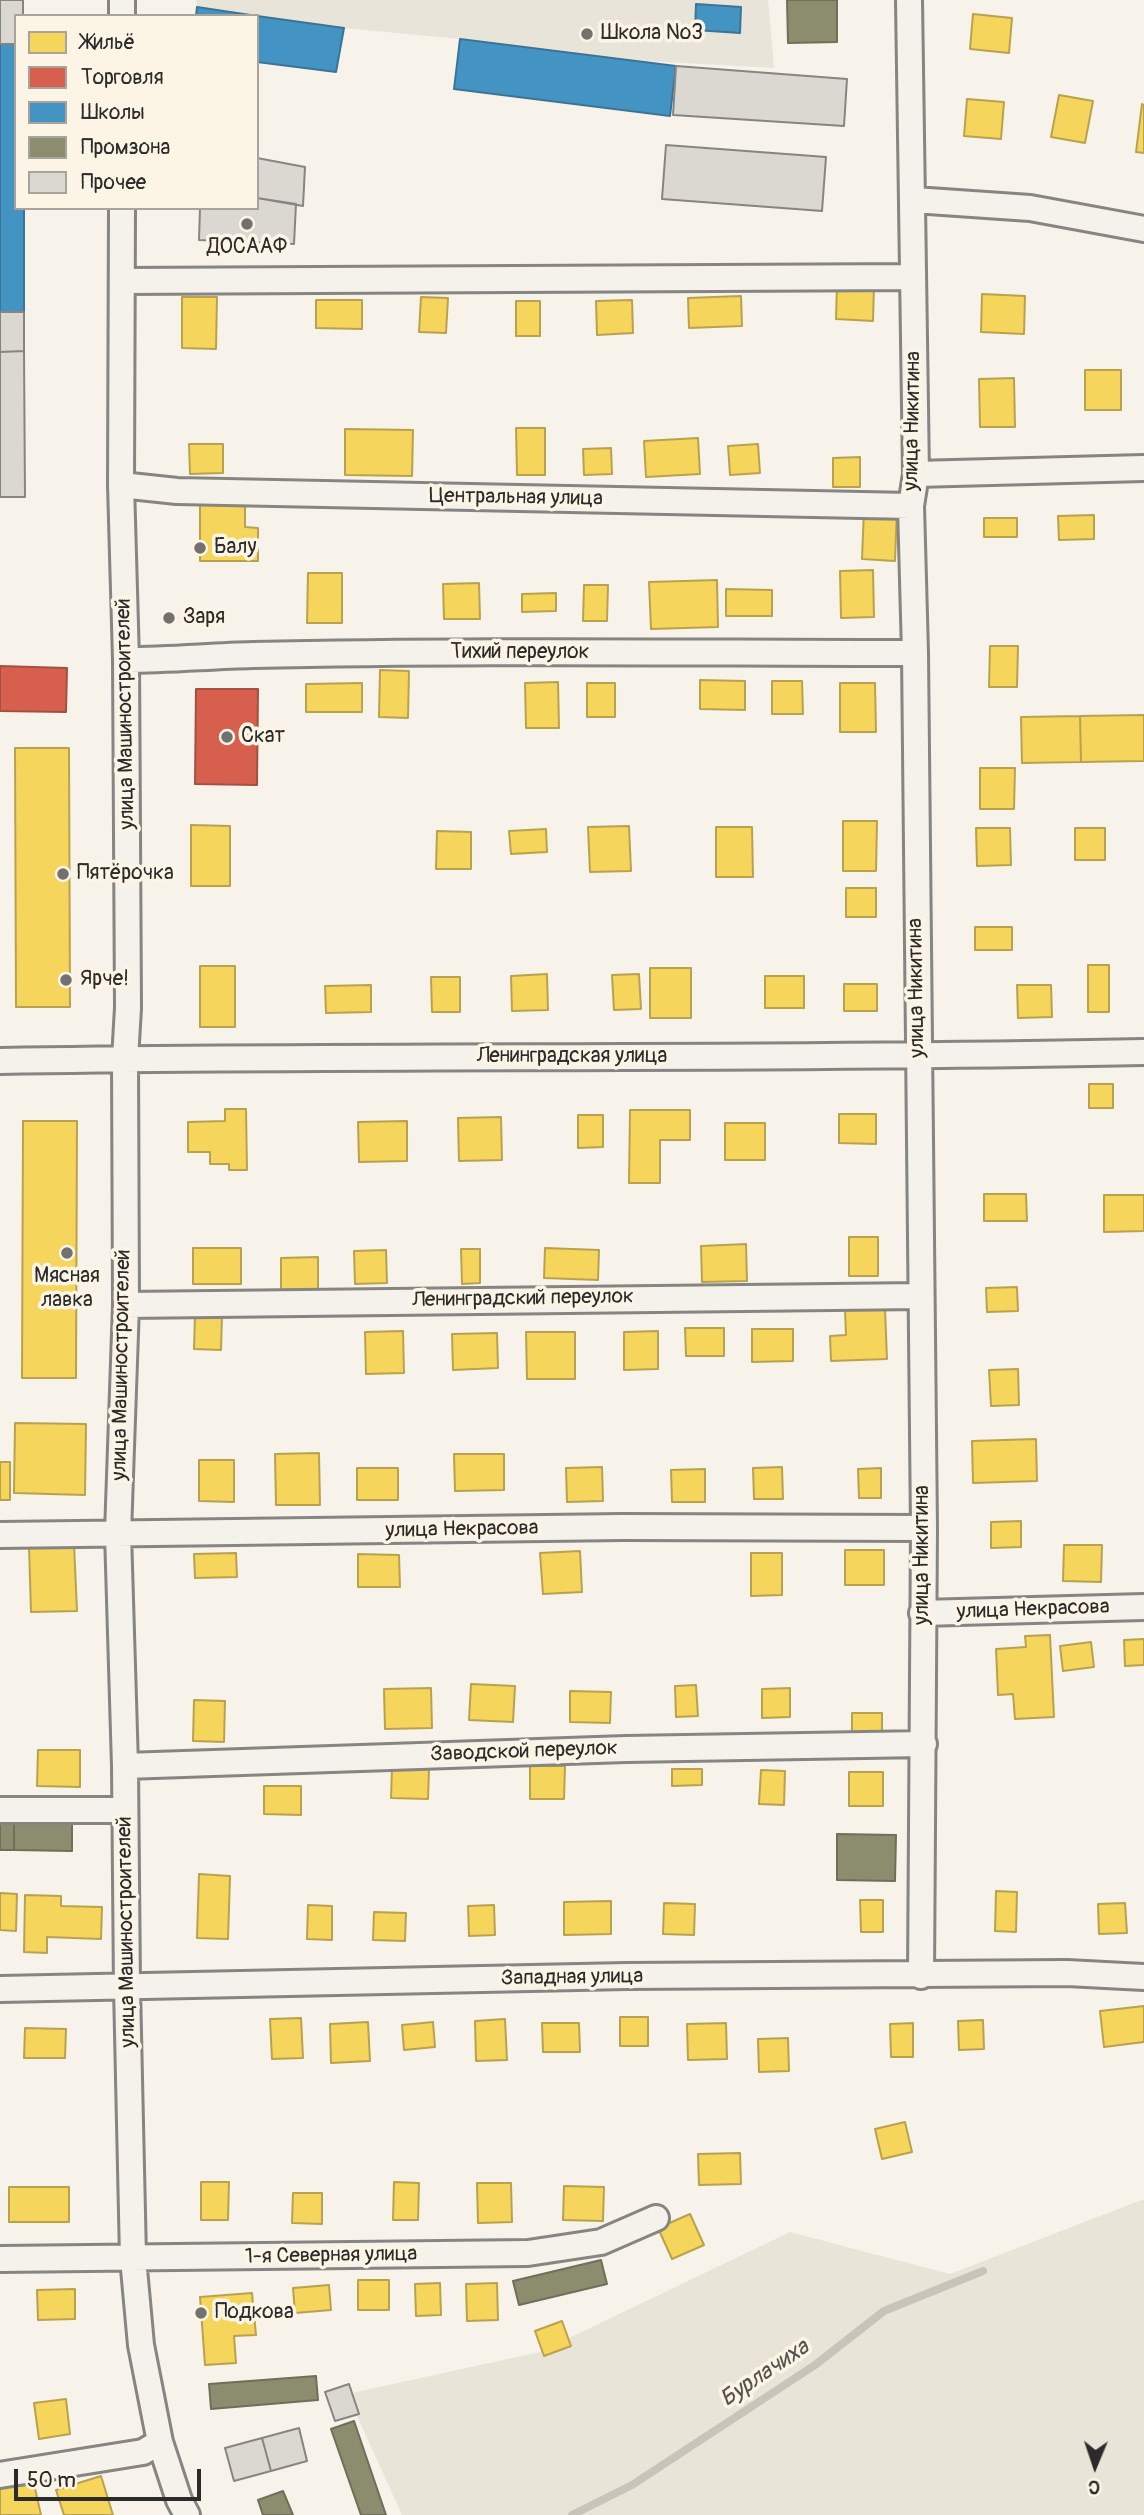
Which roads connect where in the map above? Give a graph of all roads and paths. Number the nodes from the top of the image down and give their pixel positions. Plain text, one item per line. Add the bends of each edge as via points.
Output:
1 (909, 0) edge
2 (914, 200) junction
3 (122, 210) edge
4 (1144, 229) edge
5 (913, 276) junction
6 (122, 281) junction
7 (1144, 468) edge
8 (916, 474) junction
9 (121, 485) junction
10 (911, 506) junction
11 (915, 653) junction
12 (126, 660) junction
13 (1144, 1052) edge
14 (918, 1056) junction
15 (125, 1059) junction
16 (0, 1061) edge
17 (921, 1296) junction
18 (125, 1305) junction
19 (924, 1528) junction
20 (118, 1533) junction
21 (0, 1535) edge
22 (1144, 1607) edge
23 (922, 1613) junction
24 (923, 1744) junction
25 (125, 1766) junction
26 (0, 1810) edge
27 (125, 1810) junction
28 (921, 1976) junction
29 (1144, 1977) edge
30 (127, 1988) junction
31 (0, 1989) edge
32 (656, 2218) dead end
33 (133, 2258) junction
34 (0, 2259) edge
35 (160, 2442) junction
36 (0, 2475) edge
37 (187, 2515) edge

1 - 2 street, улица Никитина
2 - 4 street via 1030,208
2 - 5 street, улица Никитина
3 - 6 street, улица Машиностроителей
5 - 6 street
5 - 8 street, улица Никитина
6 - 9 street, улица Машиностроителей
7 - 8 street
8 - 10 street, улица Никитина
9 - 10 street, Центральная улица via 177,491
9 - 12 street, улица Машиностроителей
10 - 11 street, улица Никитина
11 - 12 street, Тихий переулок via 465,653
11 - 14 street, улица Никитина
12 - 15 street, улица Машиностроителей
13 - 14 street, Ленинградская улица
14 - 15 street, Ленинградская улица
14 - 17 street, улица Никитина
15 - 16 street, Ленинградская улица
15 - 18 street, улица Машиностроителей
17 - 18 street, Ленинградский переулок
17 - 19 street, улица Никитина
18 - 20 street, улица Машиностроителей
19 - 20 street, улица Некрасова
19 - 23 street, улица Никитина
20 - 21 street, улица Некрасова
20 - 25 street, улица Машиностроителей
22 - 23 street, улица Некрасова
23 - 24 street, улица Никитина
24 - 25 street, Заводской переулок via 612,1749
24 - 28 street, улица Никитина
25 - 27 street, улица Машиностроителей
26 - 27 street
27 - 30 street, улица Машиностроителей
28 - 29 street, Западная улица via 1067,1973
28 - 30 street, Западная улица via 627,1976
30 - 31 street, Западная улица
30 - 33 street, улица Машиностроителей
32 - 33 street, 1-я Северная улица via 601,2242 528,2253
33 - 34 street, 1-я Северная улица
33 - 35 street, улица Машиностроителей via 141,2345
35 - 36 street via 143,2452
35 - 37 street, улица Машиностроителей

